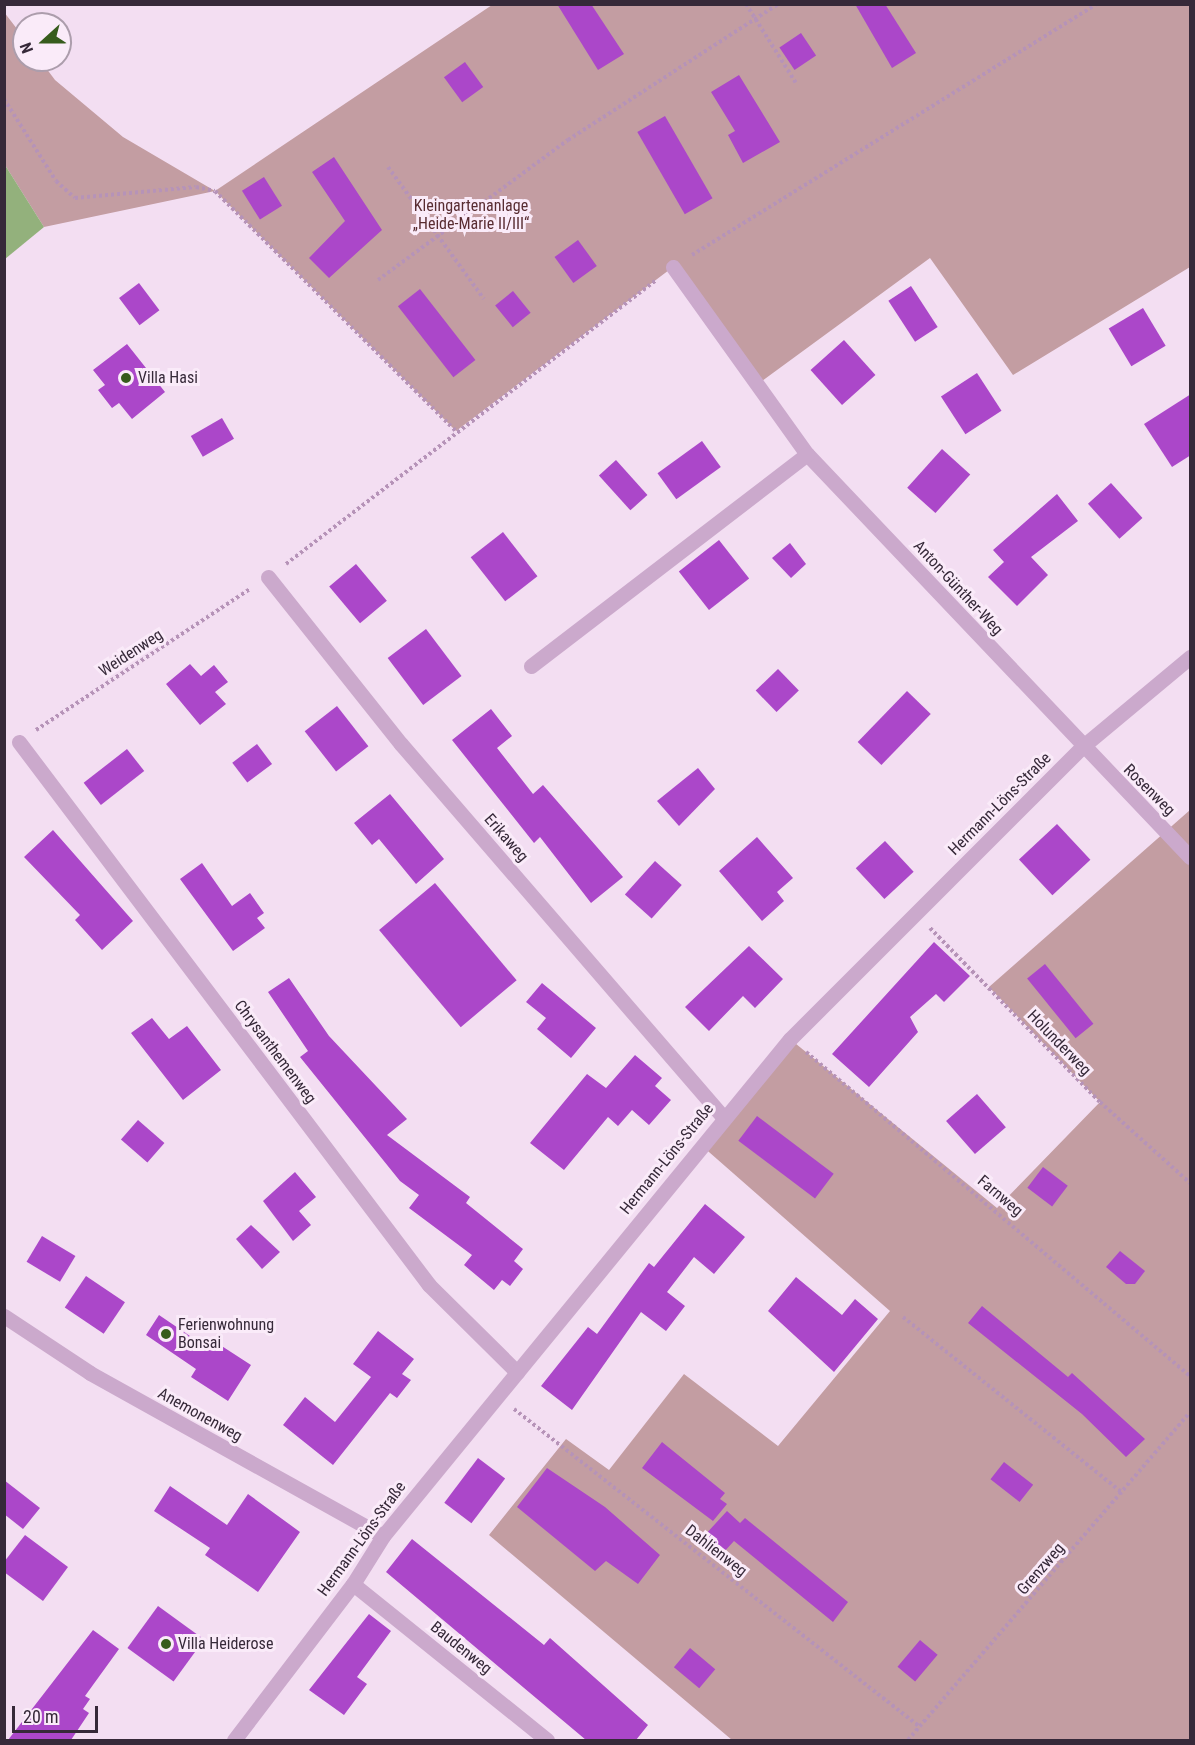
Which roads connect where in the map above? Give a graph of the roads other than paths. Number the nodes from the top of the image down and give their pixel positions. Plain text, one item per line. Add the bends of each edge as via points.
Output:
1 (673, 267) road end
2 (807, 454) junction
3 (268, 577) road end
4 (1191, 657) edge
5 (531, 666) dead end
6 (19, 742) road end
7 (1082, 747) junction
8 (1191, 857) edge
9 (724, 1118) junction
10 (4, 1316) edge
11 (518, 1372) junction
12 (382, 1536) junction
13 (353, 1584) junction
14 (234, 1740) edge
15 (547, 1740) edge

1 - 2 street, Anton-Günther-Weg
2 - 5 street
2 - 7 street, Anton-Günther-Weg
3 - 9 street, Erikaweg via 401,744
4 - 7 street, Hermann-Löns-Straße
6 - 11 street, Chrysanthemenweg via 429,1285
7 - 8 street, Rosenweg
7 - 9 street, Hermann-Löns-Straße via 790,1039
9 - 11 street, Hermann-Löns-Straße
10 - 12 street, Anemonenweg via 90,1373
11 - 12 street, Hermann-Löns-Straße
12 - 13 street, Hermann-Löns-Straße
13 - 14 street, Hermann-Löns-Straße
13 - 15 street, Baudenweg

